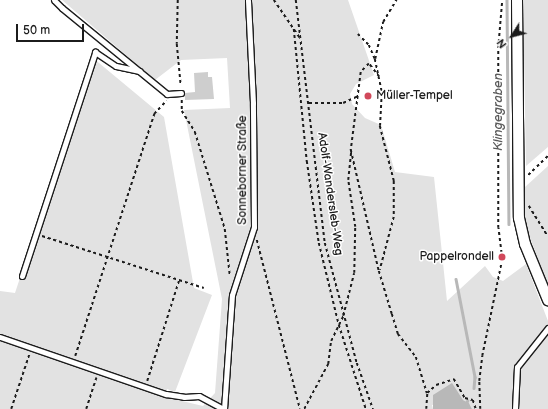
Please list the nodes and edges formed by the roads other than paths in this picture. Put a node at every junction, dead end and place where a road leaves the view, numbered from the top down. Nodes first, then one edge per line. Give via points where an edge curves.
1 (54, 0) edge
2 (248, 0) edge
3 (517, 0) edge
4 (139, 71) junction
5 (181, 93) road end
6 (22, 276) dead end
7 (548, 300) edge
8 (548, 328) edge
9 (0, 337) edge
10 (224, 409) edge
11 (515, 409) edge

1 - 4 lane
2 - 10 lane, Sonneborner Straße via 253,103 254,227 232,295
3 - 7 street via 519,218 525,244
4 - 5 lane via 167,94
4 - 6 lane via 116,66 95,52
8 - 11 lane via 517,367
9 - 10 lane via 166,394 199,396

